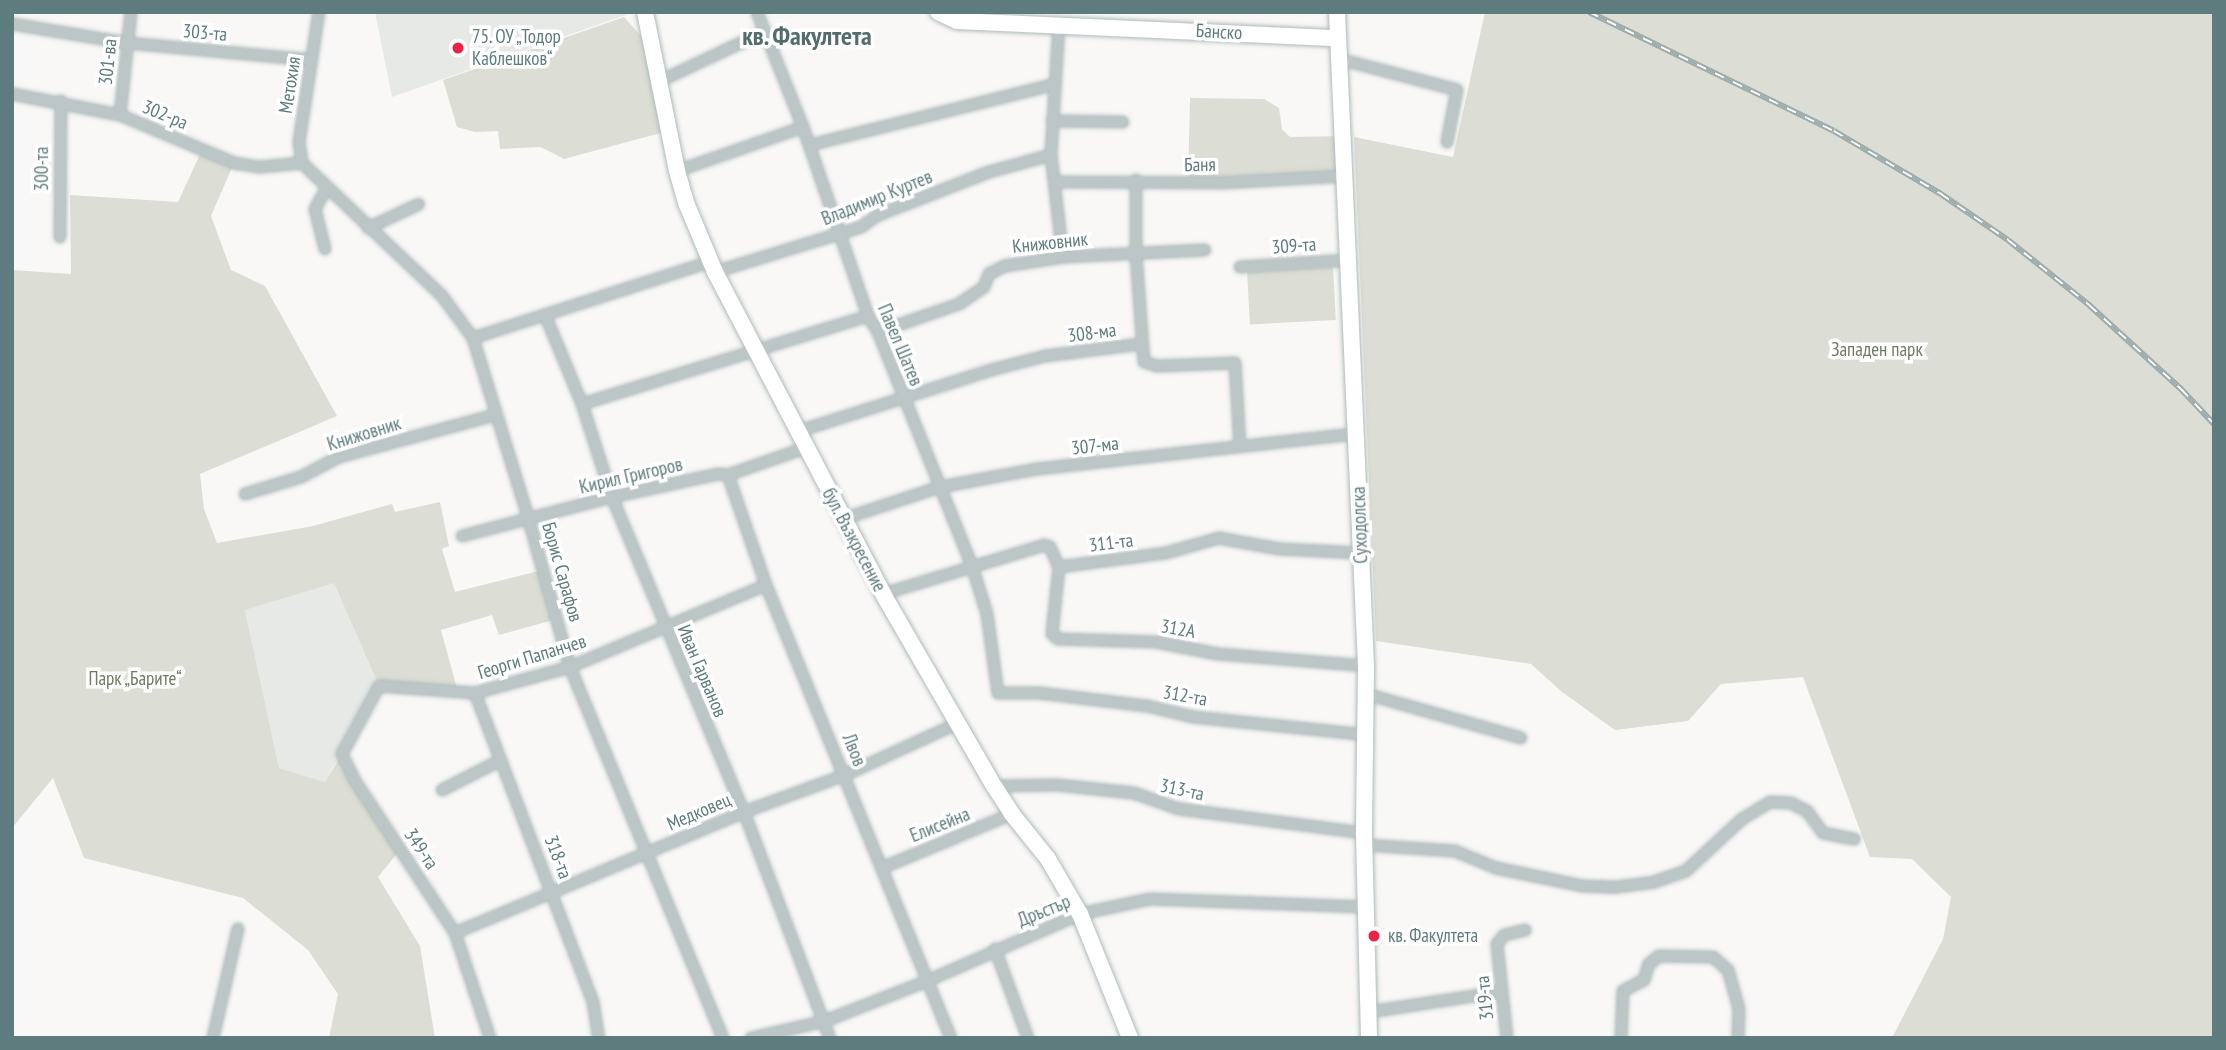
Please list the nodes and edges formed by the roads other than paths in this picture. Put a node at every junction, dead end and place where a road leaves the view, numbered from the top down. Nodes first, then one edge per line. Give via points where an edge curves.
1 (131, 12) edge
2 (319, 12) edge
3 (645, 12) edge
4 (757, 12) edge
5 (938, 12) edge
6 (1337, 12) edge
7 (1059, 23) junction
8 (12, 24) edge
9 (764, 32) junction
10 (1338, 38) junction
11 (127, 43) junction
12 (1339, 59) junction
13 (311, 60) junction
14 (658, 82) junction
15 (1053, 85) junction
16 (12, 94) edge
17 (61, 101) junction
18 (120, 115) junction
19 (1052, 121) junction
20 (1123, 122) dead end
21 (803, 127) junction
22 (1447, 142) dead end
23 (810, 145) junction
24 (1051, 155) junction
25 (302, 163) junction
26 (677, 171) junction
27 (1346, 176) junction
28 (1136, 180) junction
29 (1056, 182) junction
30 (326, 189) junction
31 (419, 204) dead end
32 (368, 228) junction
33 (838, 234) junction
34 (60, 237) dead end
35 (325, 249) dead end
36 (1205, 250) dead end
37 (1136, 254) junction
38 (1063, 257) junction
39 (1350, 260) junction
40 (712, 267) junction
41 (1240, 267) dead end
42 (868, 316) junction
43 (545, 317) junction
44 (878, 332) junction
45 (473, 338) junction
46 (1141, 344) junction
47 (755, 353) junction
48 (902, 396) junction
49 (582, 404) junction
50 (495, 415) junction
51 (796, 432) junction
52 (1356, 434) junction
53 (1240, 446) junction
54 (805, 448) junction
55 (728, 475) junction
56 (940, 486) junction
57 (245, 494) dead end
58 (612, 497) junction
59 (528, 517) junction
60 (843, 519) junction
61 (462, 536) dead end
62 (1361, 553) junction
63 (972, 566) junction
64 (1059, 567) junction
65 (766, 584) junction
66 (883, 594) junction
67 (665, 629) junction
68 (1366, 666) junction
69 (570, 667) junction
70 (379, 686) joint
71 (475, 693) junction
72 (998, 693) joint
73 (1366, 694) junction
74 (958, 723) junction
75 (1366, 735) junction
76 (1521, 738) dead end
77 (501, 761) junction
78 (845, 775) junction
79 (994, 786) junction
80 (442, 790) dead end
81 (744, 812) junction
82 (1012, 814) junction
83 (1364, 839) junction
84 (1854, 839) dead end
85 (647, 853) junction
86 (881, 868) junction
87 (553, 892) junction
88 (1366, 907) junction
89 (1080, 915) junction
90 (238, 929) dead end
91 (1525, 930) dead end
92 (455, 933) junction
93 (995, 949) junction
94 (928, 981) junction
95 (1500, 992) junction
96 (1369, 1012) junction
97 (825, 1021) junction
98 (213, 1038) edge
99 (490, 1038) edge
100 (599, 1038) edge
101 (723, 1038) edge
102 (751, 1038) edge
103 (830, 1038) edge
104 (951, 1038) edge
105 (1028, 1038) edge
106 (1130, 1038) edge
107 (1369, 1038) edge
108 (1507, 1038) edge
109 (1621, 1038) edge
110 (1738, 1038) edge

1 - 11 street, 301-ва
2 - 13 street, Метохия
3 - 14 street, бул. Възкресение
4 - 9 street, Павел Шатев
5 - 7 street, Банско via 957,21
6 - 10 street, Суходолска
7 - 10 street, Банско
7 - 15 street
8 - 11 street, 303-та
9 - 14 street
9 - 21 street, Павел Шатев
10 - 12 street, Суходолска
11 - 13 street, 303-та
11 - 18 street, 301-ва
12 - 22 street via 1457,90
12 - 27 street, Суходолска
13 - 25 street, Метохия via 299,142
14 - 26 street, бул. Възкресение
15 - 19 street
15 - 23 street
16 - 17 street, 302-ра
17 - 18 street, 302-ра
17 - 34 street, 300-та
18 - 25 street, 302-ра via 234,163 260,167
19 - 20 street
19 - 24 street
21 - 23 street, Павел Шатев
21 - 26 street
23 - 33 street, Павел Шатев
24 - 29 street
24 - 33 street, Владимир Куртев via 989,172
25 - 30 street, Борис Сарафов
26 - 40 street, бул. Възкресение
27 - 28 street, Баня via 1177,184
27 - 39 street, Суходолска
28 - 29 street, Баня
28 - 37 street
29 - 38 street
30 - 32 street, Борис Сарафов
30 - 35 street via 316,209
31 - 32 street
32 - 45 street, Борис Сарафов via 442,296
33 - 40 street, Владимир Куртев
33 - 42 street, Павел Шатев
36 - 37 street, Книжовник
37 - 38 street, Книжовник
37 - 46 street
38 - 44 street, Книжовник via 1005,266 989,274 984,287 959,304
39 - 41 street, 309-та
39 - 52 street, Суходолска
40 - 43 street, Владимир Куртев
40 - 47 street, бул. Възкресение
42 - 44 street, Павел Шатев
42 - 47 street
43 - 45 street, Владимир Куртев
43 - 49 street, Иван Гарванов
44 - 48 street, Павел Шатев
45 - 50 street, Борис Сарафов
46 - 48 street, 308-ма via 1045,356
46 - 53 street, 308-ма via 1144,362 1157,366 1235,363
47 - 49 street
47 - 51 street, бул. Възкресение
48 - 51 street
48 - 56 street, Павел Шатев
49 - 58 street, Иван Гарванов
50 - 57 street, Книжовник via 339,457 301,477
50 - 59 street, Борис Сарафов
51 - 54 street, бул. Възкресение
52 - 53 street, 307-ма
52 - 62 street, Суходолска
53 - 56 street, 307-ма via 1037,469
54 - 55 street, Кирил Григоров
54 - 60 street, бул. Възкресение
55 - 58 street, Кирил Григоров
55 - 65 street, Лвов
56 - 60 street, 307-ма
56 - 63 street, Павел Шатев
58 - 59 street, Кирил Григоров
58 - 67 street, Иван Гарванов
59 - 61 street, Кирил Григоров
59 - 69 street, Борис Сарафов
60 - 66 street, бул. Възкресение
62 - 64 street, 311-та via 1279,549 1219,538 1166,552
62 - 68 street, Суходолска
63 - 64 street via 1044,545 1050,547
63 - 66 street
63 - 72 street, Павел Шатев via 987,614
64 - 68 street, 312А via 1052,634 1058,639 1156,642 1219,654
65 - 67 street, Георги Папанчев
65 - 78 street, Лвов
66 - 74 street, бул. Възкресение
67 - 69 street, Георги Папанчев
67 - 81 street, Иван Гарванов
68 - 73 street, Суходолска
69 - 71 street, Георги Папанчев
69 - 85 street, Борис Сарафов
70 - 71 street, Георги Папанчев
70 - 92 street, 349-та via 342,754
71 - 77 street, 318-та
72 - 75 street, 312-та via 1039,693
73 - 75 street, Суходолска
73 - 76 street
74 - 78 street, Медковец
74 - 79 street, бул. Възкресение
75 - 83 street, Суходолска
77 - 80 street
77 - 87 street, 318-та
78 - 81 street, Медковец
78 - 86 street, Лвов
79 - 82 street, бул. Възкресение
79 - 83 street, 313-та via 1057,785 1134,793 1179,809
81 - 85 street, Медковец
81 - 97 street, Иван Гарванов
82 - 86 street, Елисейна
82 - 89 street, бул. Възкресение via 1048,859
83 - 84 street, 313-та via 1455,851 1496,868 1583,887 1616,887 1654,882 1686,871 1742,819 1770,802 1791,803 1807,811 1823,833
83 - 88 street, Суходолска
85 - 87 street, Медковец
85 - 101 street, Борис Сарафов
86 - 94 street, Лвов
87 - 92 street, Медковец
87 - 100 street, 318-та via 593,1002
88 - 89 street, Дръстър via 1150,899
88 - 96 street, Суходолска
89 - 93 street, Дръстър
89 - 106 street, бул. Възкресение
90 - 98 street
91 - 95 street, 319-та via 1504,935 1497,944
92 - 99 street, 349-та
93 - 94 street, Дръстър
93 - 105 street
94 - 97 street, Дръстър
94 - 104 street, Лвов
95 - 96 street
95 - 108 street, 319-та
96 - 107 street, Суходолска
97 - 102 street, Дръстър
97 - 103 street, Иван Гарванов
109 - 110 street via 1623,991 1644,980 1649,964 1659,956 1713,957 1728,970 1739,1009

